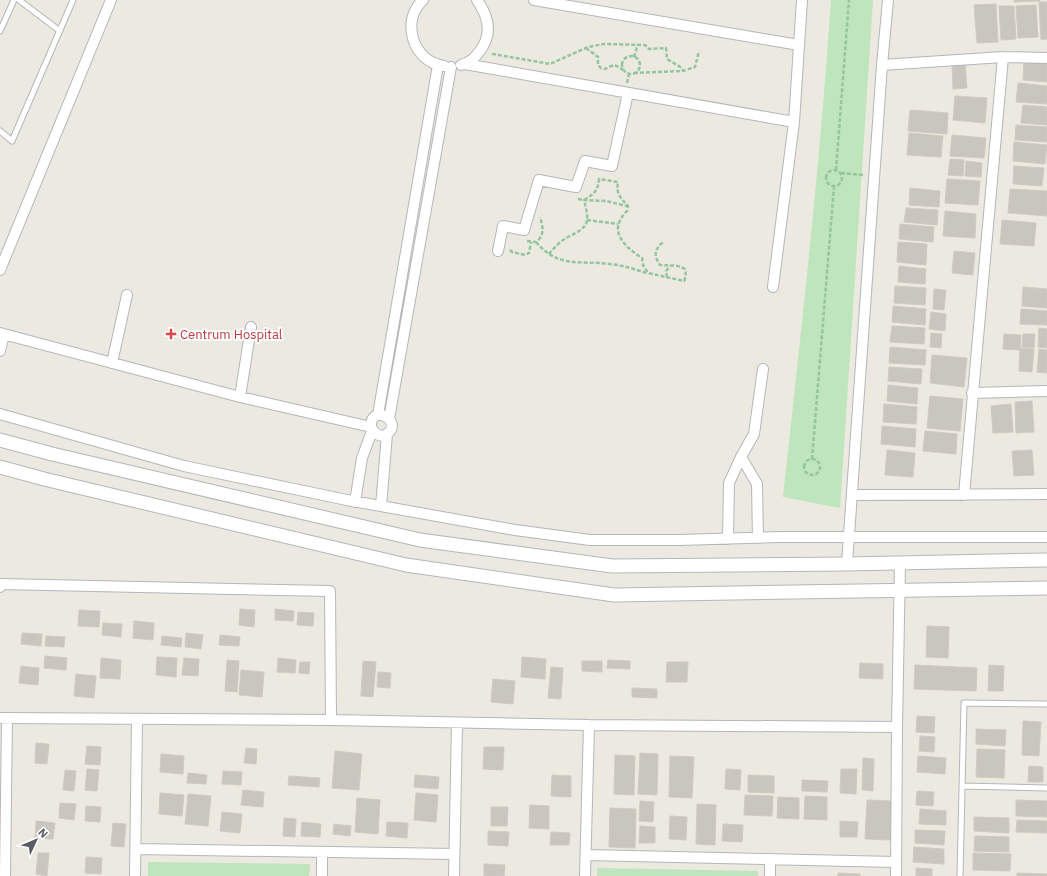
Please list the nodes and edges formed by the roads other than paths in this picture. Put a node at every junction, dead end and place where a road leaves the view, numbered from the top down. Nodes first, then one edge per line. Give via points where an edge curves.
1 (14, 0) edge
2 (19, 0) edge
3 (73, 0) edge
4 (111, 0) edge
5 (423, 0) edge
6 (476, 0) edge
7 (534, 0) edge
8 (802, 0) edge
9 (888, 0) edge
10 (0, 31) edge
11 (60, 31) junction
12 (799, 45) junction
13 (1003, 57) junction
14 (1047, 58) edge
15 (465, 64) junction
16 (438, 65) junction
17 (882, 65) junction
18 (451, 67) junction
19 (628, 93) junction
20 (794, 122) junction
21 (0, 131) edge
22 (498, 251) dead end
23 (0, 270) edge
24 (773, 287) dead end
25 (127, 295) dead end
26 (251, 327) dead end
27 (2, 334) edge
28 (0, 351) edge
29 (112, 363) junction
30 (763, 369) dead end
31 (1047, 391) edge
32 (972, 392) junction
33 (240, 397) junction
34 (0, 414) edge
35 (378, 415) junction
36 (390, 419) junction
37 (371, 429) junction
38 (387, 434) junction
39 (0, 440) edge
40 (741, 458) junction
41 (0, 467) edge
42 (1047, 494) edge
43 (852, 495) junction
44 (964, 495) junction
45 (355, 502) junction
46 (381, 506) junction
47 (849, 537) junction
48 (1047, 537) edge
49 (758, 538) junction
50 (728, 539) junction
51 (1047, 560) edge
52 (900, 563) junction
53 (847, 564) junction
54 (0, 587) edge
55 (1047, 588) edge
56 (900, 590) junction
57 (1047, 704) edge
58 (4, 718) edge
59 (137, 719) junction
60 (331, 720) junction
61 (457, 723) junction
62 (589, 725) junction
63 (897, 727) junction
64 (962, 786) junction
65 (1047, 788) edge
66 (136, 849) junction
67 (322, 852) junction
68 (454, 854) junction
69 (586, 855) junction
70 (770, 859) junction
71 (896, 862) junction
72 (5, 876) edge
73 (135, 876) edge
74 (322, 876) edge
75 (454, 876) edge
76 (585, 876) edge
77 (770, 876) edge
78 (896, 876) edge
79 (960, 876) edge

1 - 10 lane
2 - 11 lane
3 - 11 lane
4 - 23 street
5 - 16 street via 414,12 411,24 412,37 417,49 426,59
6 - 15 street via 488,21 488,34 484,46 476,57
7 - 12 street
8 - 12 street
9 - 17 street
11 - 21 lane via 12,141
12 - 20 street
13 - 14 street
13 - 17 street
13 - 32 street
15 - 18 street
15 - 19 street
16 - 18 street
16 - 35 street
17 - 43 street
18 - 36 street
19 - 20 street
19 - 22 street via 612,166 585,161 576,187 539,180 524,230 503,226
20 - 24 street
25 - 29 street
26 - 33 street
27 - 28 street
27 - 29 street
29 - 33 street
30 - 40 street via 754,434
31 - 32 street
32 - 44 street
33 - 37 street
34 - 45 street via 184,466
35 - 36 street
35 - 37 street via 371,421
36 - 38 street via 391,428
37 - 38 street via 377,435
37 - 45 street via 362,458
38 - 46 street
39 - 53 street via 420,540 612,566
40 - 49 street via 757,484
40 - 50 street via 729,483
41 - 56 street via 406,565 614,595
42 - 44 street
43 - 44 street
43 - 47 street
45 - 46 street
46 - 50 street via 515,530 590,540
47 - 48 street
47 - 49 street
47 - 53 street
49 - 50 street
51 - 52 street
52 - 53 street
52 - 56 street
54 - 60 street via 0,584 330,591
55 - 56 street
56 - 63 street
57 - 64 lane via 964,703
58 - 59 street
58 - 72 street
59 - 60 street
59 - 66 street
60 - 61 street
61 - 62 street
61 - 68 street
62 - 63 street
62 - 69 street
63 - 71 street
64 - 65 lane
64 - 79 lane
66 - 67 street
66 - 73 street
67 - 68 street
67 - 74 street
68 - 75 street
69 - 70 street
69 - 76 street
70 - 71 street
70 - 77 street
71 - 78 street

